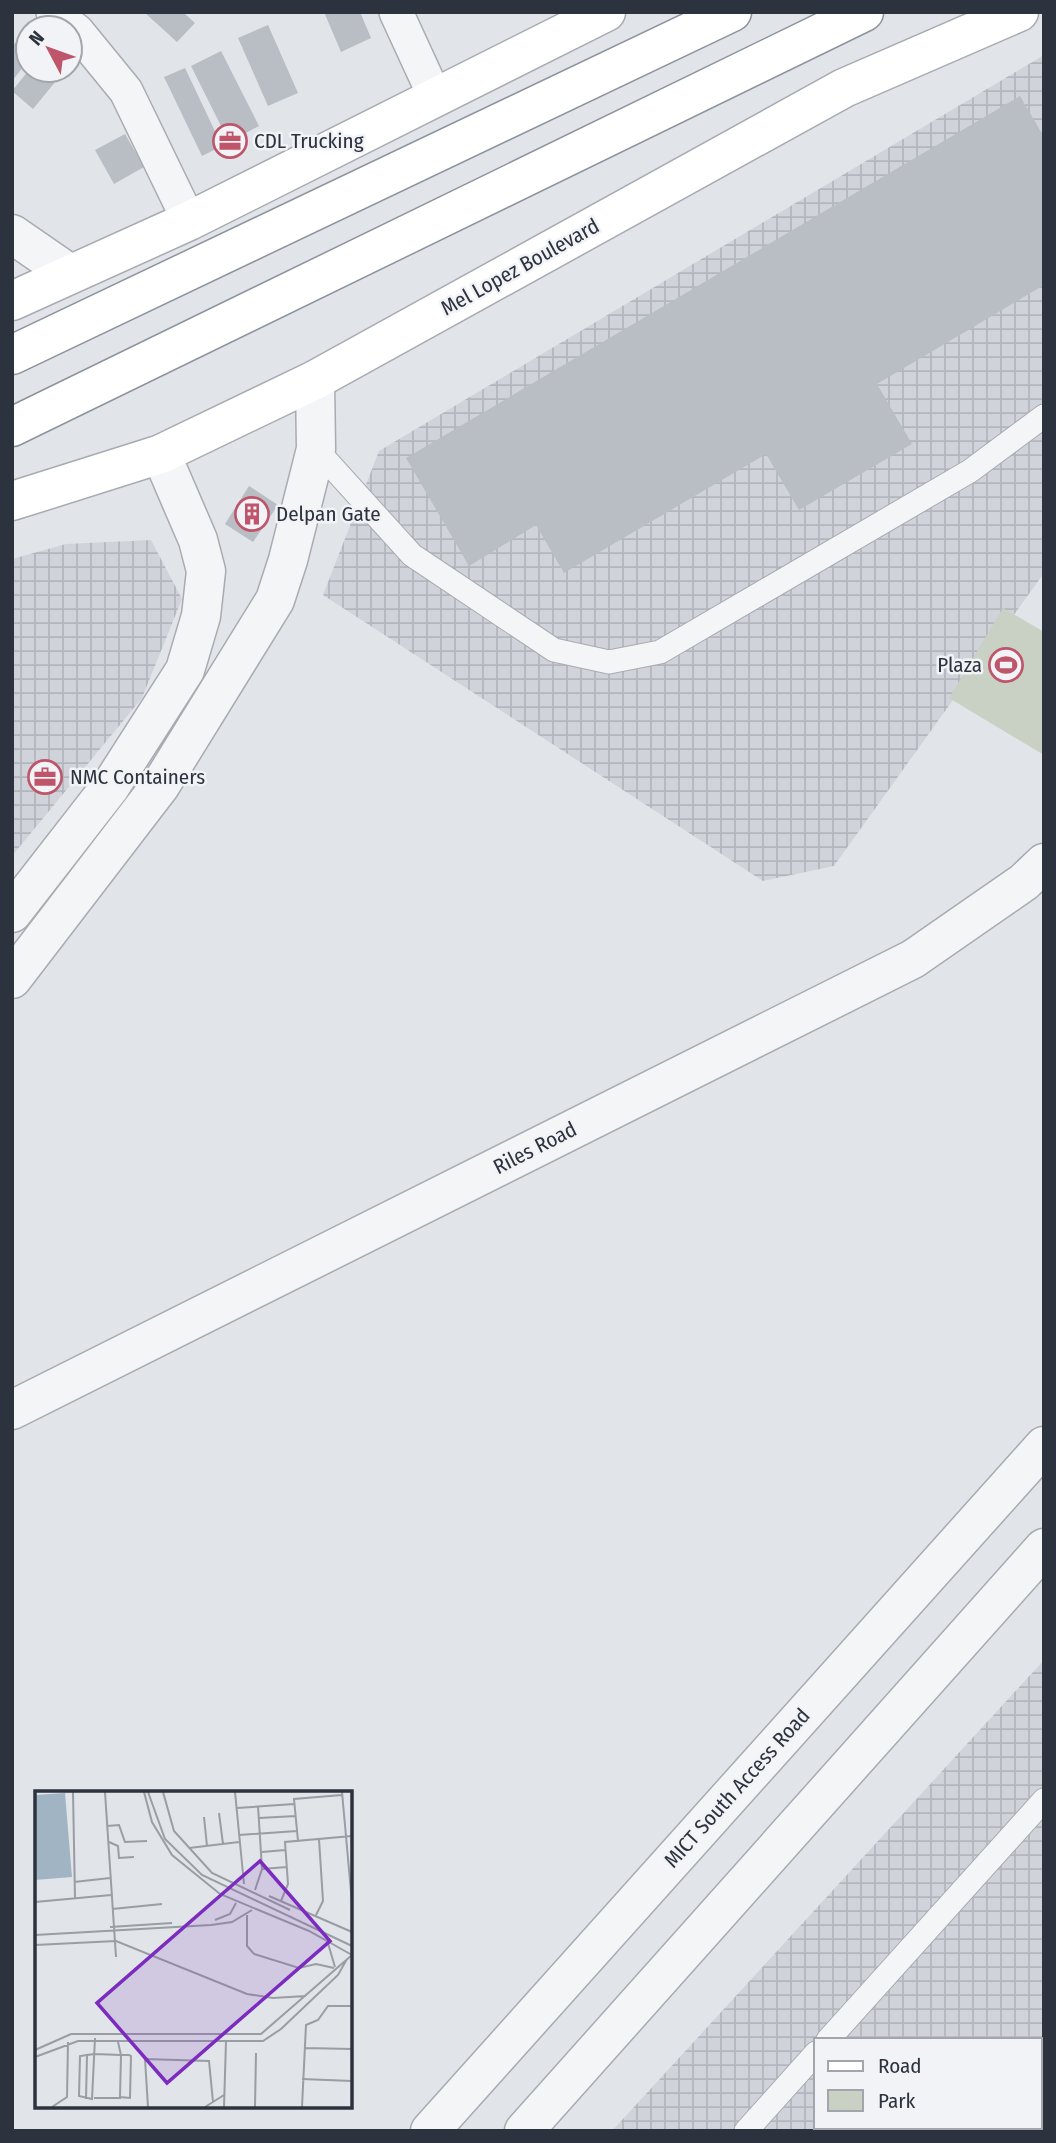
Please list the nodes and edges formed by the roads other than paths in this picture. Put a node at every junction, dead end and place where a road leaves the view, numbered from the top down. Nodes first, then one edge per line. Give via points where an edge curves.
1 (396, 12) edge
2 (606, 12) edge
3 (732, 12) edge
4 (864, 12) edge
5 (1010, 14) edge
6 (84, 32) edge
7 (436, 99) junction
8 (188, 221) junction
9 (12, 234) edge
10 (70, 274) junction
11 (12, 301) edge
12 (12, 355) edge
13 (315, 380) junction
14 (1044, 416) edge
15 (12, 427) edge
16 (316, 449) junction
17 (161, 454) junction
18 (12, 502) edge
19 (1044, 863) edge
20 (12, 913) edge
21 (12, 979) edge
22 (12, 1410) edge
23 (1044, 1446) edge
24 (1044, 1548) edge
25 (1044, 1800) edge
26 (830, 2038) edge
27 (814, 2055) edge
28 (430, 2131) edge
29 (524, 2131) edge
30 (746, 2131) edge

1 - 7 street
2 - 7 main road
3 - 12 main road
4 - 15 main road
5 - 13 main road, Mel Lopez Boulevard via 844,88
6 - 8 street via 126,91
7 - 8 main road
8 - 10 main road
9 - 10 street
10 - 11 main road
13 - 16 street
13 - 17 main road, Mel Lopez Boulevard
14 - 16 lane via 970,471 660,652 609,662 554,650 412,555
16 - 21 street via 275,600 160,786
17 - 18 main road, Mel Lopez Boulevard
17 - 20 street via 198,540 206,571 201,616 185,670 110,787
19 - 22 street, Riles Road via 1024,882 912,959
23 - 28 street, MICT South Access Road
24 - 29 street
25 - 26 lane
27 - 30 lane

